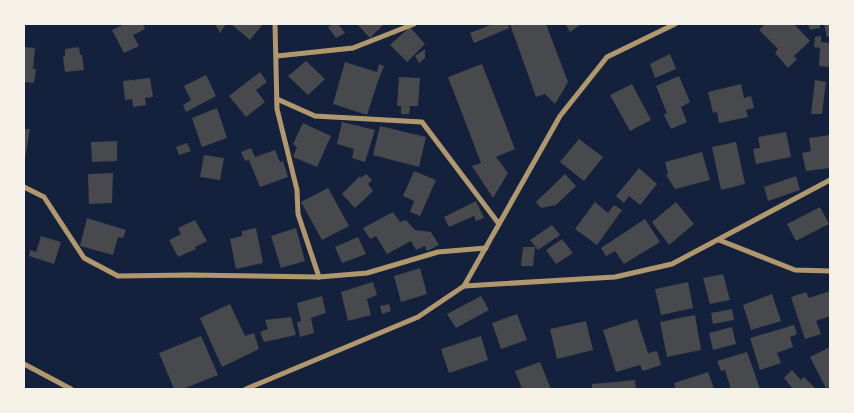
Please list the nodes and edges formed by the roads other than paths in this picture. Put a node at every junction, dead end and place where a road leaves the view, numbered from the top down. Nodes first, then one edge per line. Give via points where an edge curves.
1 (275, 24) edge
2 (414, 24) edge
3 (675, 24) edge
4 (277, 56) junction
5 (277, 99) junction
6 (830, 180) edge
7 (24, 187) edge
8 (499, 224) junction
9 (719, 240) junction
10 (486, 248) junction
11 (830, 271) edge
12 (319, 277) junction
13 (464, 286) junction
14 (24, 364) edge
15 (71, 389) edge
16 (246, 389) edge

1 - 4 street
2 - 4 street via 353,48
3 - 8 street via 607,57 560,116
4 - 5 street
5 - 8 street via 315,116 422,122
5 - 12 street via 298,214
6 - 9 street
7 - 12 street via 44,197 84,258 118,276
8 - 10 street
9 - 11 street via 795,270
9 - 13 street via 672,264 615,277
10 - 12 street via 438,252 367,273
10 - 13 street
13 - 16 street via 418,317
14 - 15 street

